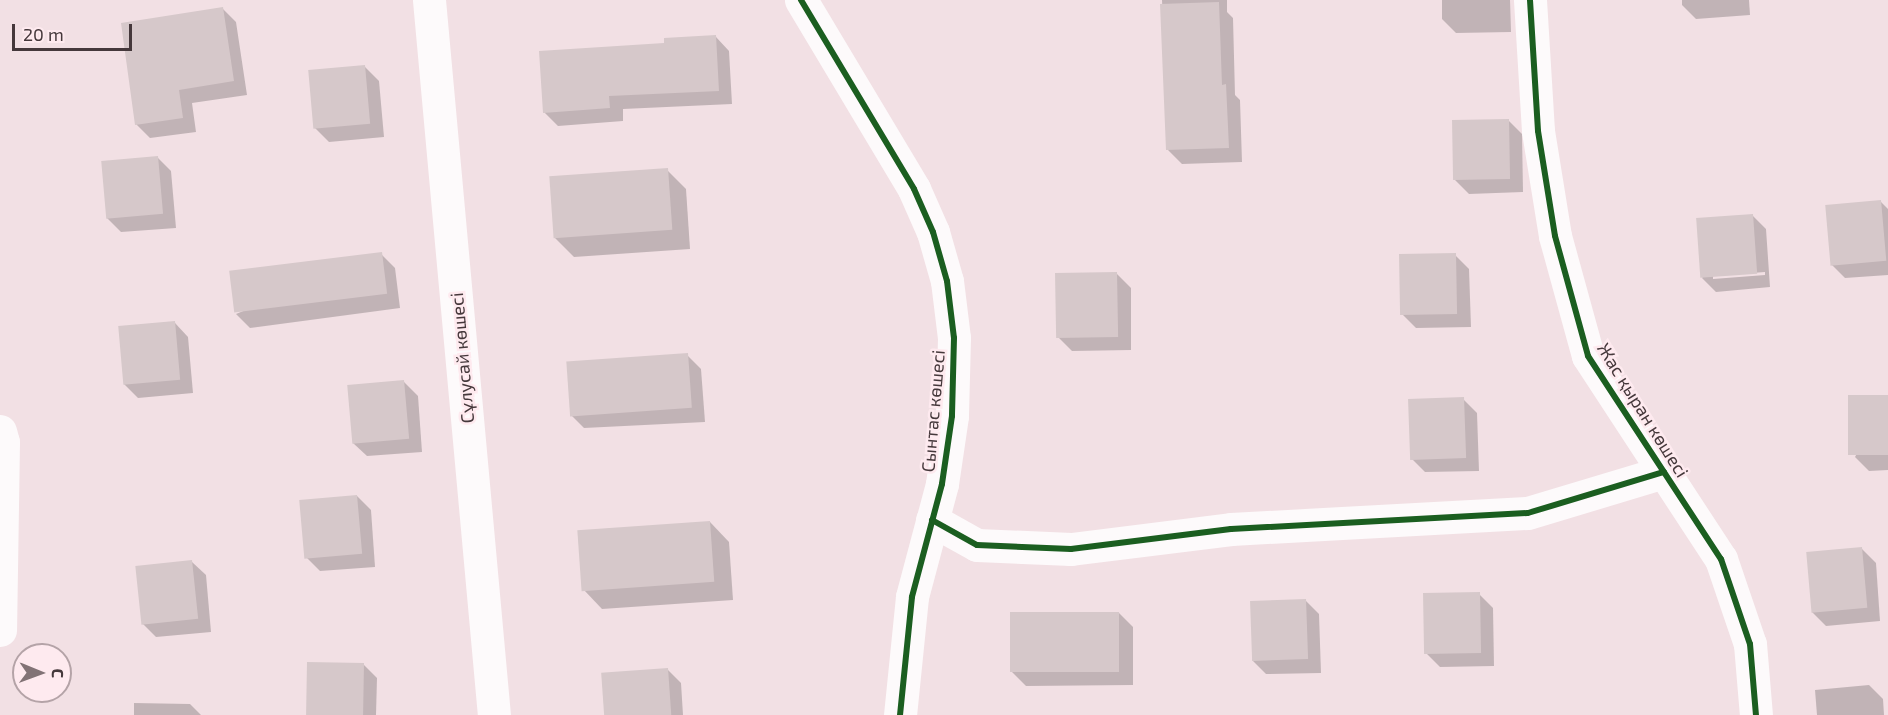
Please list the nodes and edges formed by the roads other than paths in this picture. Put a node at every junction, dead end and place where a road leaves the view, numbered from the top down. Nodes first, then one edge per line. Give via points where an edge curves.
1 (429, 0) edge
2 (801, 0) edge
3 (1530, 0) edge
4 (0, 431) edge
5 (1664, 472) junction
6 (932, 520) junction
7 (0, 630) edge
8 (494, 715) edge
9 (900, 715) edge
10 (1756, 715) edge

1 - 8 street, Сұлусай көшесі
2 - 6 street, Сынтас көшесі via 914,189 933,232 947,281 954,338 952,416 942,484
3 - 5 street, Жас қыран көшесі via 1538,131 1555,236 1588,356
4 - 7 street
5 - 6 street via 1528,513 1231,529 1071,549 977,545
5 - 10 street, Жас қыран көшесі via 1721,559 1750,644
6 - 9 street, Сынтас көшесі via 912,597

